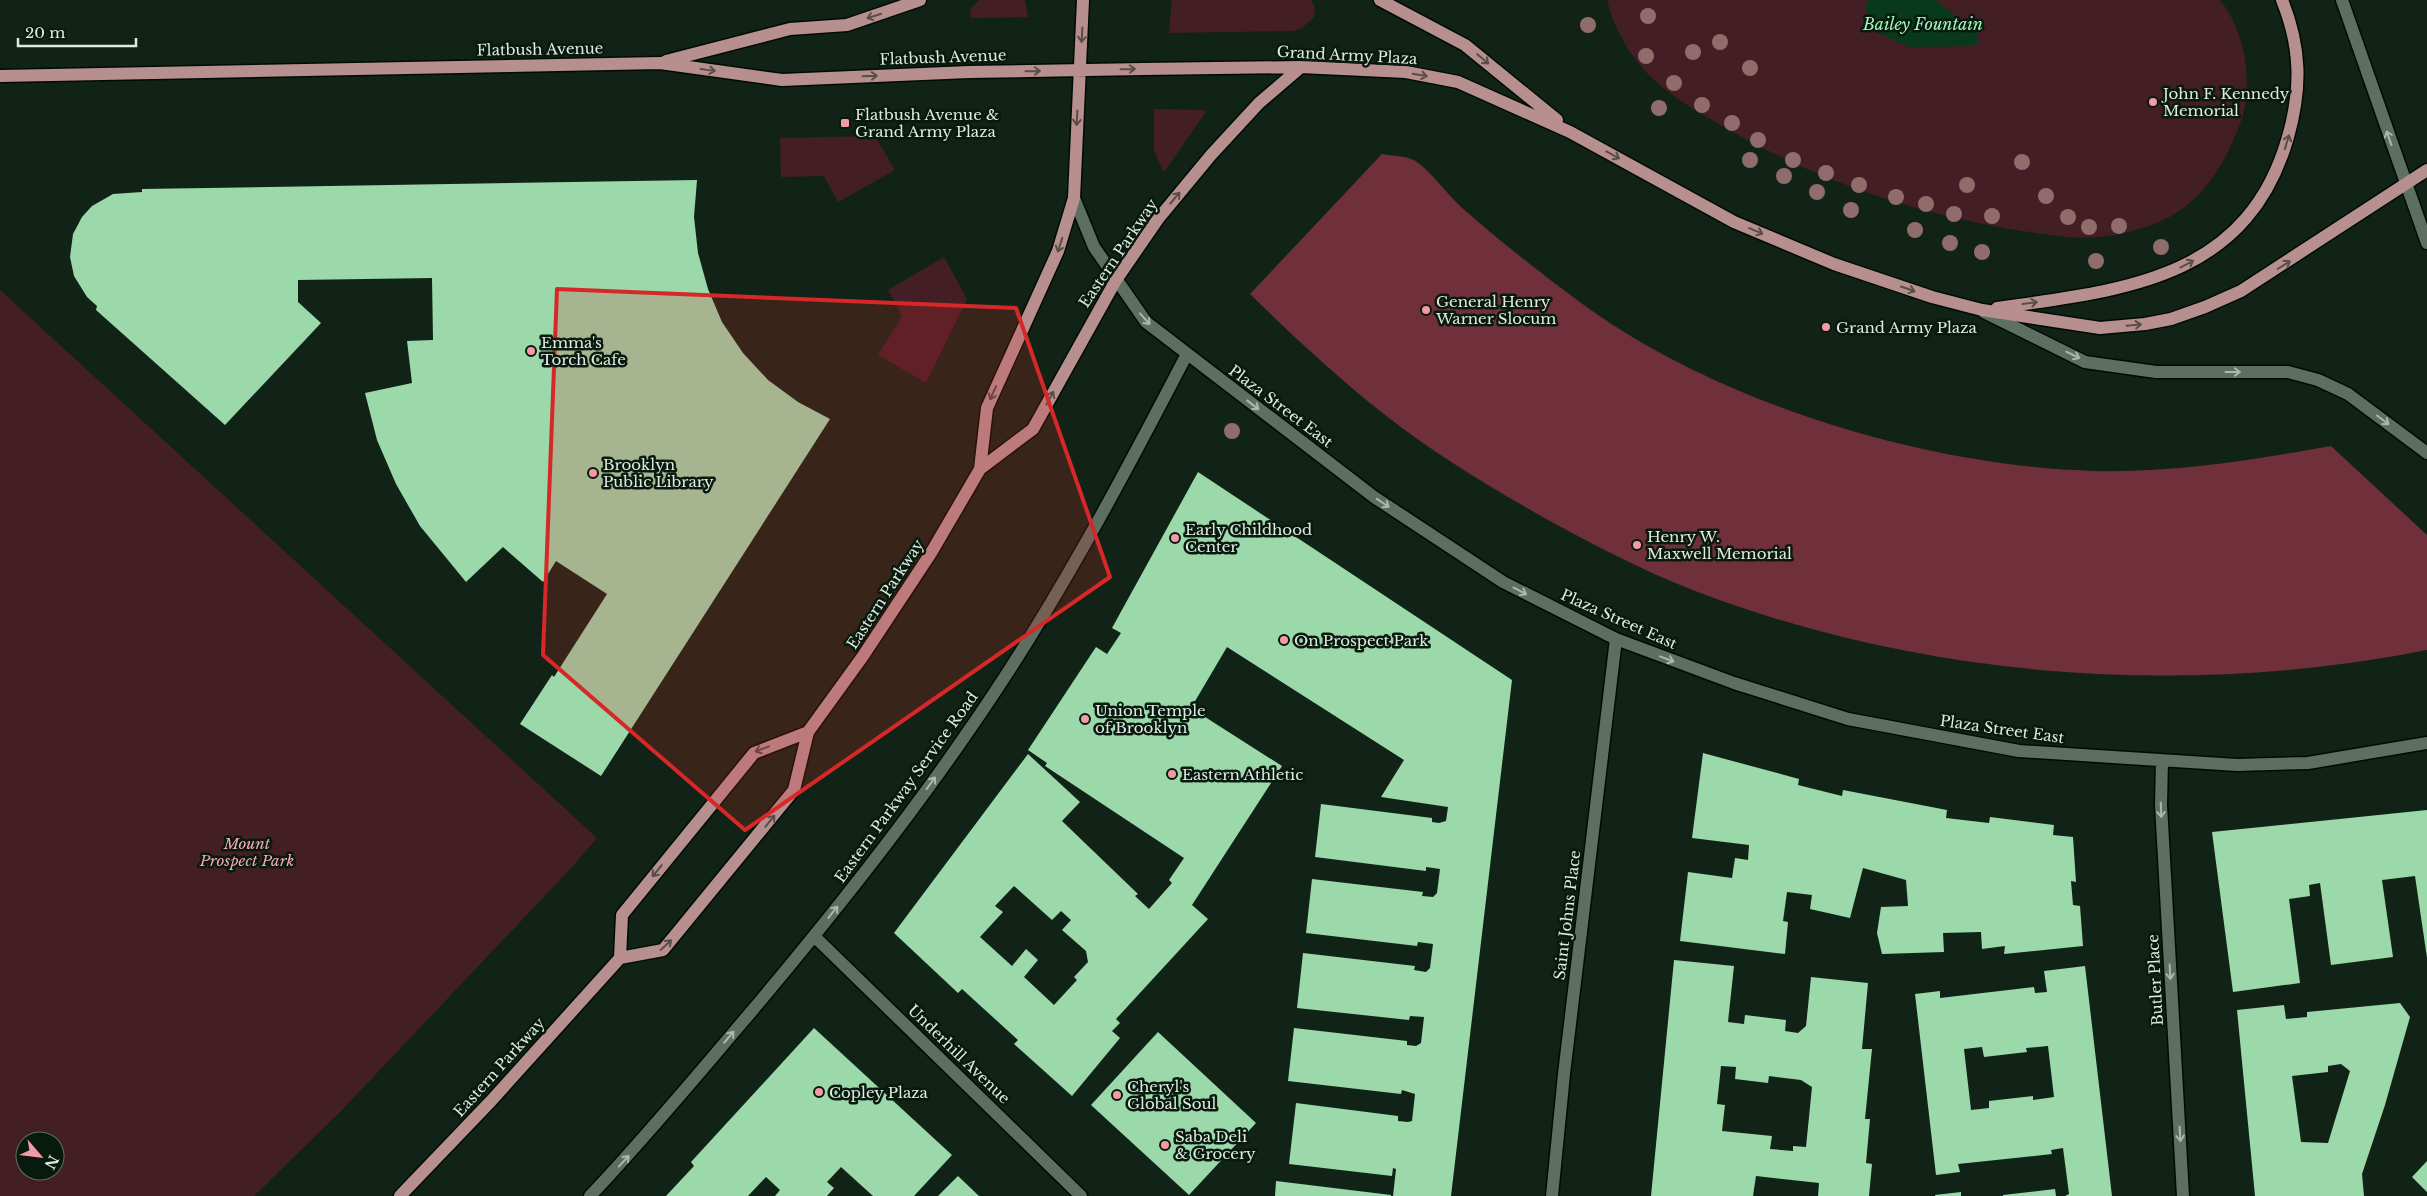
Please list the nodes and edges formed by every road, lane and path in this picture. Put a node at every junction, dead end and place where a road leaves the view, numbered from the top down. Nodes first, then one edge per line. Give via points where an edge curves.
1 (920, 0) edge
2 (1083, 0) edge
3 (1380, 0) edge
4 (2282, 0) edge
5 (2342, 0) edge
6 (660, 63) junction
7 (1301, 67) junction
8 (1080, 70) junction
9 (0, 76) edge
10 (1570, 132) junction
11 (2427, 170) edge
12 (2406, 184) junction
13 (1074, 198) junction
14 (2427, 243) edge
15 (1116, 280) junction
16 (1982, 310) junction
17 (1187, 354) junction
18 (2427, 452) edge
19 (980, 469) junction
20 (1616, 639) junction
21 (808, 732) junction
22 (2427, 743) edge
23 (2162, 761) junction
24 (814, 936) junction
25 (620, 958) junction
26 (400, 1196) edge
27 (590, 1196) edge
28 (1081, 1196) edge
29 (1552, 1196) edge
30 (2183, 1196) edge

1 -> 6 main road via 846,25 790,29
2 -> 8 main road, Plaza Street East
3 -> 10 main road via 1465,45
16 -> 4 main road via 2088,295 2139,284 2173,271 2227,239 2251,212 2268,185 2285,148 2297,108 2298,62 2291,21
12 -> 5 street
6 -> 8 main road, Flatbush Avenue via 782,80
6 - 9 main road, Flatbush Avenue
8 -> 7 main road, Grand Army Plaza
7 -> 10 main road, Grand Army Plaza via 1406,72 1458,82
15 -> 7 main road, Eastern Parkway via 1158,219 1211,155 1259,103
8 -> 13 main road, Plaza Street East
10 -> 16 main road, Grand Army Plaza via 1734,222 1834,264
11 - 12 main road
12 - 14 street
16 -> 12 main road, Grand Army Plaza via 2100,328 2145,324 2205,308 2242,291
13 - 15 street, Plaza Street East via 1094,247
13 -> 19 main road, Eastern Parkway via 1058,251 987,408
15 -> 17 street, Plaza Street East via 1146,322
19 -> 15 main road, Eastern Parkway via 1033,429
16 -> 18 street via 2085,362 2156,372 2288,372 2318,380 2348,394
17 -> 20 street, Plaza Street East via 1374,497 1426,532 1503,582
24 -> 17 street, Eastern Parkway Service Road via 966,736 1035,629 1108,506
19 - 21 main road, Eastern Parkway via 932,554 864,656
20 -> 23 street, Plaza Street East via 1734,683 1848,720 2019,751
20 - 29 street, Saint Johns Place
21 -> 25 main road via 754,753 622,915
25 -> 21 main road, Eastern Parkway via 663,950 794,790
22 - 23 street, Plaza Street East via 2308,763 2237,765
23 -> 30 street, Butler Place via 2161,805
27 -> 24 street, Eastern Parkway Service Road via 644,1139
24 - 28 street, Underhill Avenue
25 - 26 main road, Eastern Parkway

